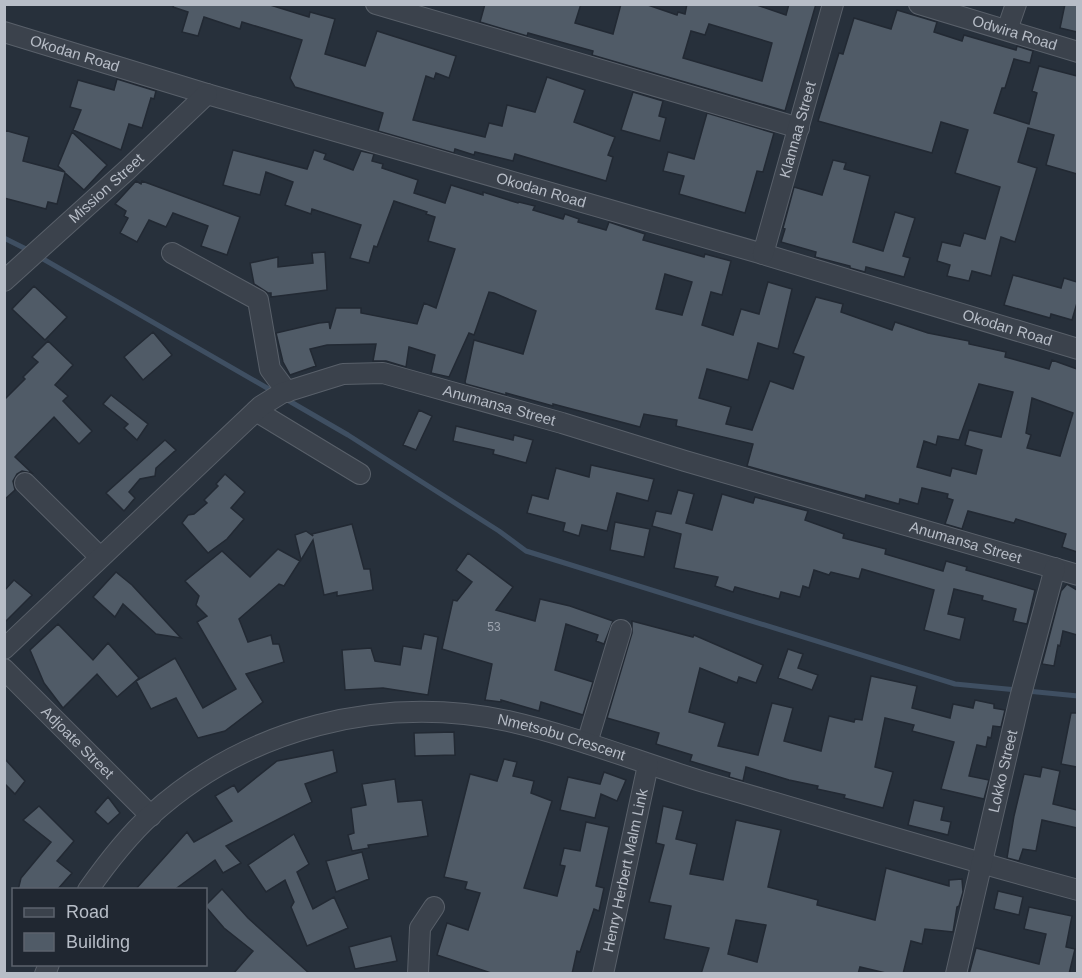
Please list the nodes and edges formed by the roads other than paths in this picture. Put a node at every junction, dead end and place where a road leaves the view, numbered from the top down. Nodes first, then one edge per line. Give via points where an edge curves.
1 (376, 4) edge
2 (833, 4) edge
3 (920, 4) edge
4 (1016, 4) edge
5 (1007, 30) junction
6 (4, 32) edge
7 (1077, 52) edge
8 (207, 94) junction
9 (799, 128) junction
10 (172, 253) dead end
11 (763, 254) junction
12 (4, 281) edge
13 (1077, 349) edge
14 (285, 392) junction
15 (259, 409) junction
16 (360, 474) dead end
17 (25, 483) dead end
18 (100, 557) junction
19 (1055, 568) junction
20 (1077, 575) edge
21 (621, 630) dead end
22 (4, 649) edge
23 (4, 669) edge
24 (587, 743) junction
25 (648, 765) junction
26 (151, 816) junction
27 (982, 864) junction
28 (89, 888) edge
29 (1077, 890) edge
30 (434, 907) dead end
31 (418, 974) edge
32 (603, 974) edge
33 (956, 974) edge

1 - 9 street
2 - 9 street, Klannaa Street
3 - 5 street, Odwira Road
4 - 5 street
5 - 7 street, Odwira Road
6 - 8 street, Okodan Road
8 - 11 street, Okodan Road
8 - 12 street, Mission Street
9 - 11 street, Klannaa Street
10 - 14 street via 258,300 270,369
11 - 13 street, Okodan Road
14 - 15 street, Anumansa Street
14 - 19 street, Anumansa Street via 343,374 383,373
15 - 16 street
15 - 18 street, Anumansa Street
17 - 18 street
18 - 22 street, Anumansa Street
19 - 20 street, Anumansa Street
19 - 27 street, Lokko Street
21 - 24 street
23 - 26 street, Adjoate Street
24 - 25 street, Nmetsobu Crescent
24 - 26 street, Nmetsobu Crescent via 507,721 440,712 348,718 306,728 246,750 200,777
25 - 27 street, Nmetsobu Crescent
25 - 32 street, Henry Herbert Malm Link
26 - 28 street, Nmetsobu Crescent via 112,856
27 - 29 street, Nmetsobu Crescent
27 - 33 street, Lokko Street
30 - 31 street via 420,928

